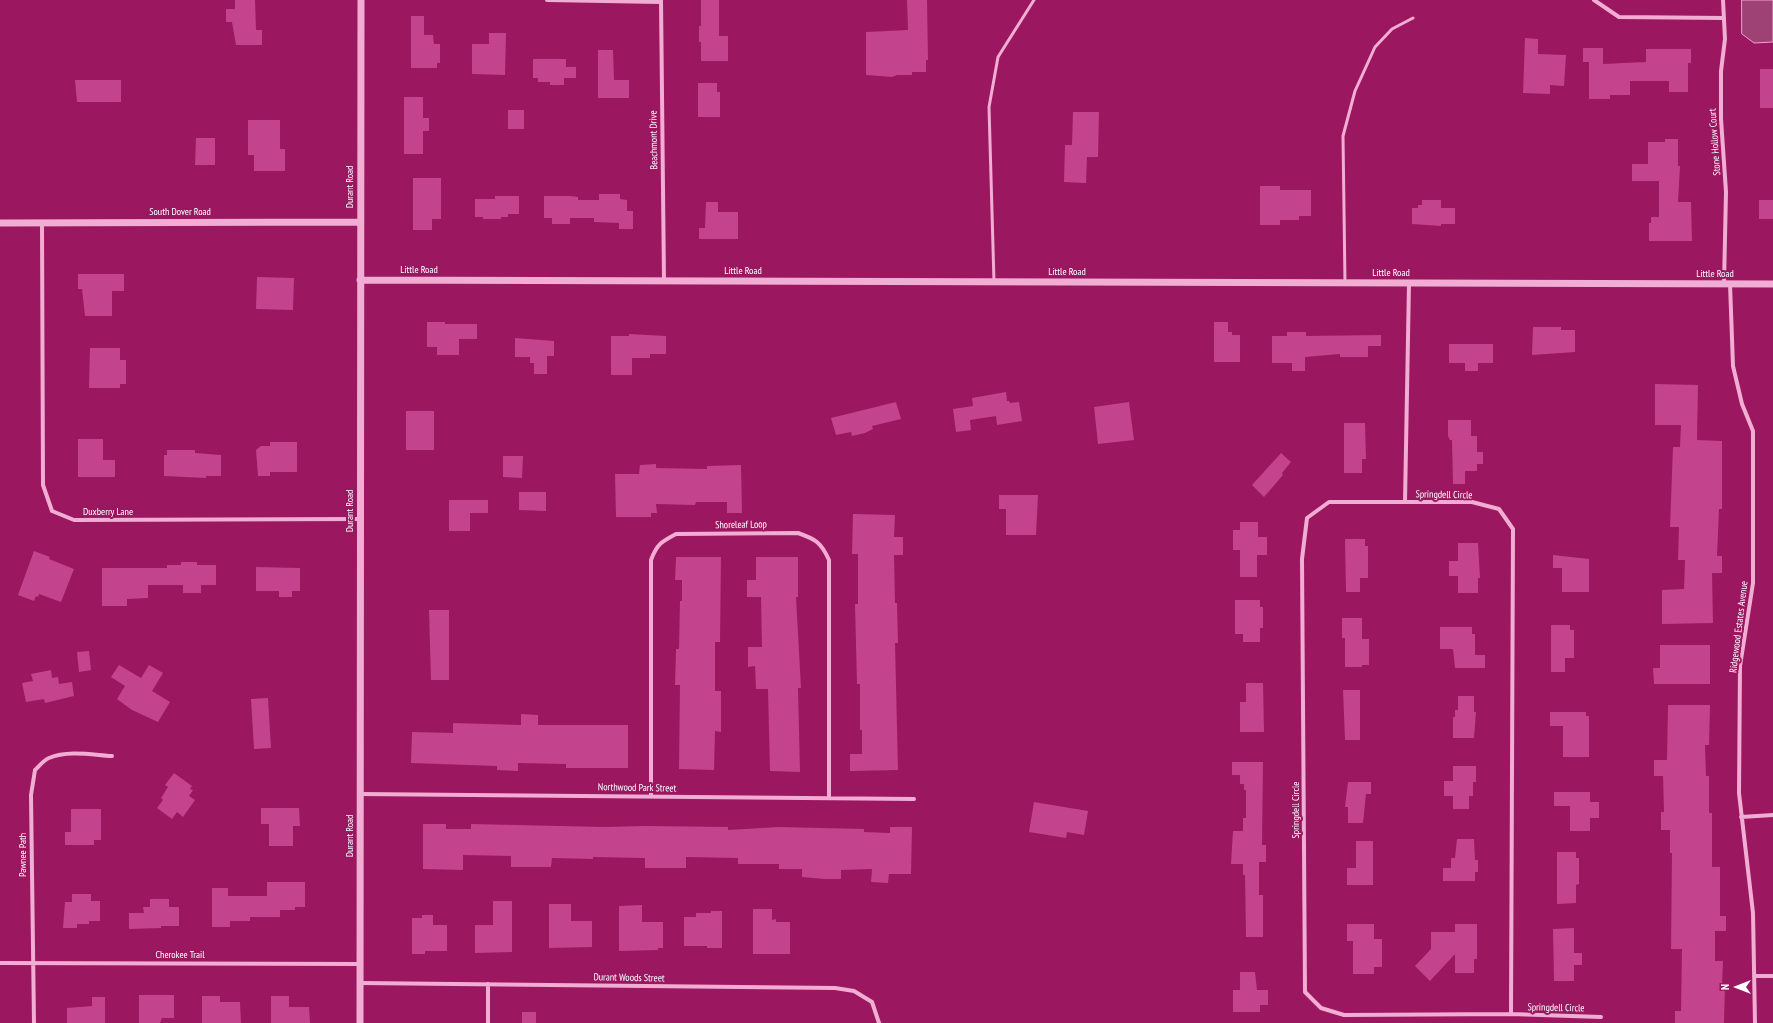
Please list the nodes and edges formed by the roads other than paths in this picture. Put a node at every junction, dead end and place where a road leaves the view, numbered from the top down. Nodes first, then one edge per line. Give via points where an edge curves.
1 (361, 0) edge
2 (547, 0) edge
3 (1034, 0) edge
4 (1594, 0) edge
5 (1723, 0) edge
6 (661, 1) edge
7 (1413, 18) dead end
8 (1724, 18) junction
9 (360, 222) junction
10 (0, 223) edge
11 (42, 223) junction
12 (360, 280) junction
13 (664, 281) junction
14 (994, 282) junction
15 (1345, 283) junction
16 (1409, 283) junction
17 (1727, 284) junction
18 (1773, 284) edge
19 (1405, 502) junction
20 (360, 519) junction
21 (112, 756) dead end
22 (360, 794) junction
23 (651, 796) junction
24 (829, 798) junction
25 (914, 799) dead end
26 (1773, 815) edge
27 (1741, 817) junction
28 (0, 963) edge
29 (32, 963) junction
30 (360, 964) junction
31 (1755, 976) junction
32 (1773, 976) edge
33 (360, 983) junction
34 (488, 984) junction
35 (1511, 1014) junction
36 (1600, 1017) dead end
37 (34, 1023) edge
38 (360, 1023) edge
39 (488, 1023) edge
40 (879, 1023) edge
41 (1755, 1023) edge

1 - 9 street, Durant Road
2 - 6 street
3 - 14 lane via 998,57 989,107
4 - 8 street via 1619,17
5 - 8 street, Stone Hollow Court
6 - 13 street, Beachmont Drive
7 - 15 lane via 1392,28 1375,47 1355,91 1343,136
8 - 17 street, Stone Hollow Court via 1726,39 1721,71 1721,119 1726,192
9 - 11 street, South Dover Road
9 - 12 street, Durant Road
10 - 11 street, South Dover Road
11 - 20 street, Duxberry Lane via 43,485 52,511 74,520
12 - 13 street, Little Road
12 - 20 street, Durant Road
13 - 14 street, Little Road
14 - 15 street, Little Road
15 - 16 street, Little Road
16 - 17 street, Little Road
16 - 19 street, Springdell Circle
17 - 18 street, Little Road
17 - 27 street, Ridgewood Estates Avenue via 1733,366 1742,404 1753,431 1753,583 1740,666
19 - 35 street, Springdell Circle via 1472,502 1499,509 1513,529
19 - 35 street, Springdell Circle via 1330,502 1307,518 1302,559 1305,992 1321,1008 1344,1015
20 - 22 street, Durant Road
21 - 29 street, Pawnee Path via 62,755 48,758 35,770 31,795
22 - 23 street, Northwood Park Street
22 - 30 street, Durant Road
23 - 24 street, Northwood Park Street
23 - 24 street, Shoreleaf Loop via 651,560 655,549 661,542 676,534 798,533 812,538 823,547 829,560
24 - 25 street, Northwood Park Street
26 - 27 street
27 - 31 street, Ridgewood Estates Avenue via 1753,913
28 - 29 street, Cherokee Trail
29 - 30 street, Cherokee Trail
29 - 37 street, Pawnee Path
30 - 33 street, Durant Road
31 - 32 street
31 - 41 street, Ridgewood Estates Avenue
33 - 34 street, Durant Woods Street
33 - 38 street, Durant Road
34 - 39 street
34 - 40 street, Durant Woods Street via 835,988 854,991 872,1002
35 - 36 street, Springdell Circle

